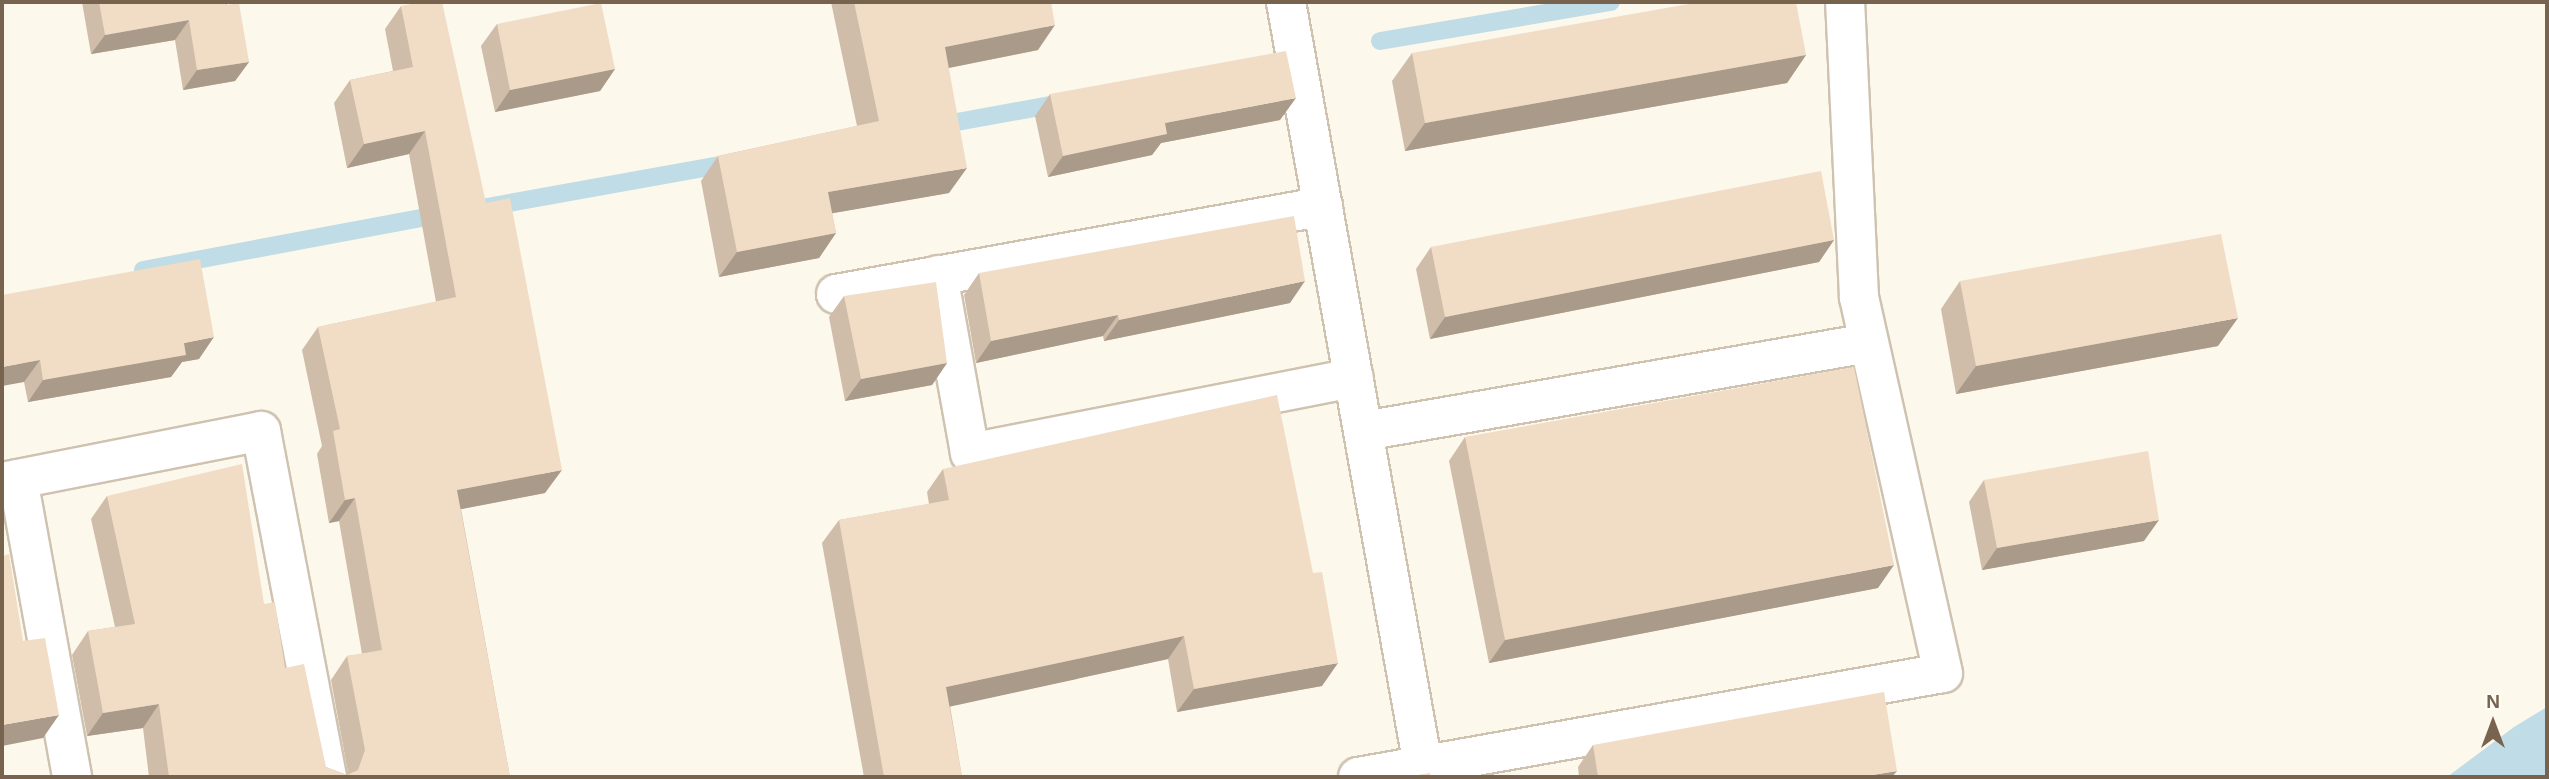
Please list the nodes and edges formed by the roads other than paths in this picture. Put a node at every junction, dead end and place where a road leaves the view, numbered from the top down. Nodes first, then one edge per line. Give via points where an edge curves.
1 (1286, 2) edge
2 (1845, 2) edge
3 (1323, 206) junction
4 (938, 275) junction
5 (836, 295) dead end
6 (1868, 343) junction
7 (1354, 378) junction
8 (1363, 431) junction
9 (10, 480) edge
10 (1424, 771) edge
11 (72, 777) edge
12 (327, 777) edge
13 (1358, 777) edge

1 - 3 street
2 - 6 street via 1859,297
3 - 4 street
3 - 7 street
4 - 5 street
4 - 7 street via 970,453
6 - 8 street
6 - 10 street via 1943,673
7 - 8 street
8 - 10 street
9 - 11 street
9 - 12 street via 261,431
10 - 13 street

